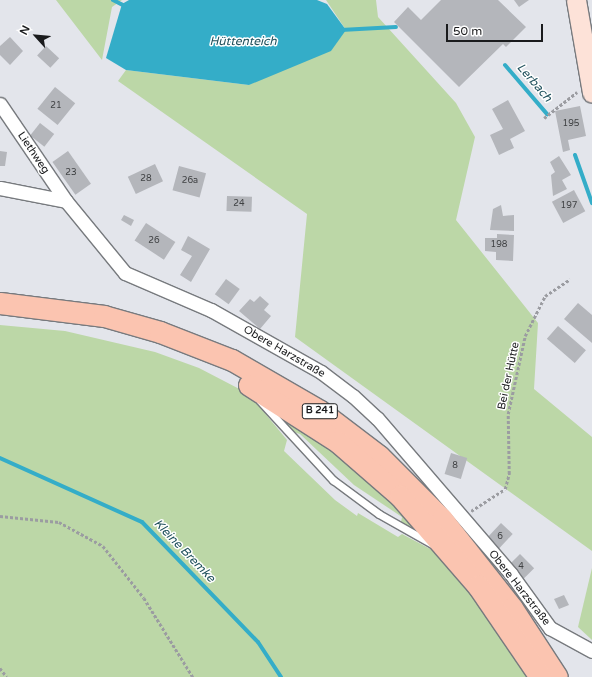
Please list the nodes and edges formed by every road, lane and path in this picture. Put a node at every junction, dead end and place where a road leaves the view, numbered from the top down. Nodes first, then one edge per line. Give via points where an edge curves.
1 (576, 0) edge
2 (585, 92) edge
3 (0, 104) edge
4 (544, 118) dead end
5 (0, 188) edge
6 (66, 201) junction
7 (570, 279) dead end
8 (0, 304) edge
9 (0, 318) edge
10 (259, 390) junction
11 (0, 516) edge
12 (461, 518) junction
13 (447, 547) junction
14 (592, 651) edge
15 (0, 668) edge
16 (7, 677) edge
17 (193, 677) edge
18 (540, 677) edge
19 (557, 677) edge

1 - 2 street
2 - 4 path
3 - 6 street, Liethweg
5 - 6 street
6 - 12 street, Obere Harzstraße via 125,273 211,310 321,372 353,396 377,418
7 - 12 path, Bei der Hütte via 545,296 525,336 508,414 509,474 505,489
8 - 19 main road, B 241 via 104,316 160,332 239,364 320,410 379,456 442,519 508,602
9 - 10 main road, B 241 via 64,324 137,340 200,362
10 - 13 main road, B 241 via 313,424 370,468
10 - 13 lane via 258,399 332,480 401,528 435,546
11 - 17 path via 59,522 103,546 144,598
12 - 14 street, Obere Harzstraße via 511,574 550,628
13 - 18 main road, B 241
15 - 16 path

